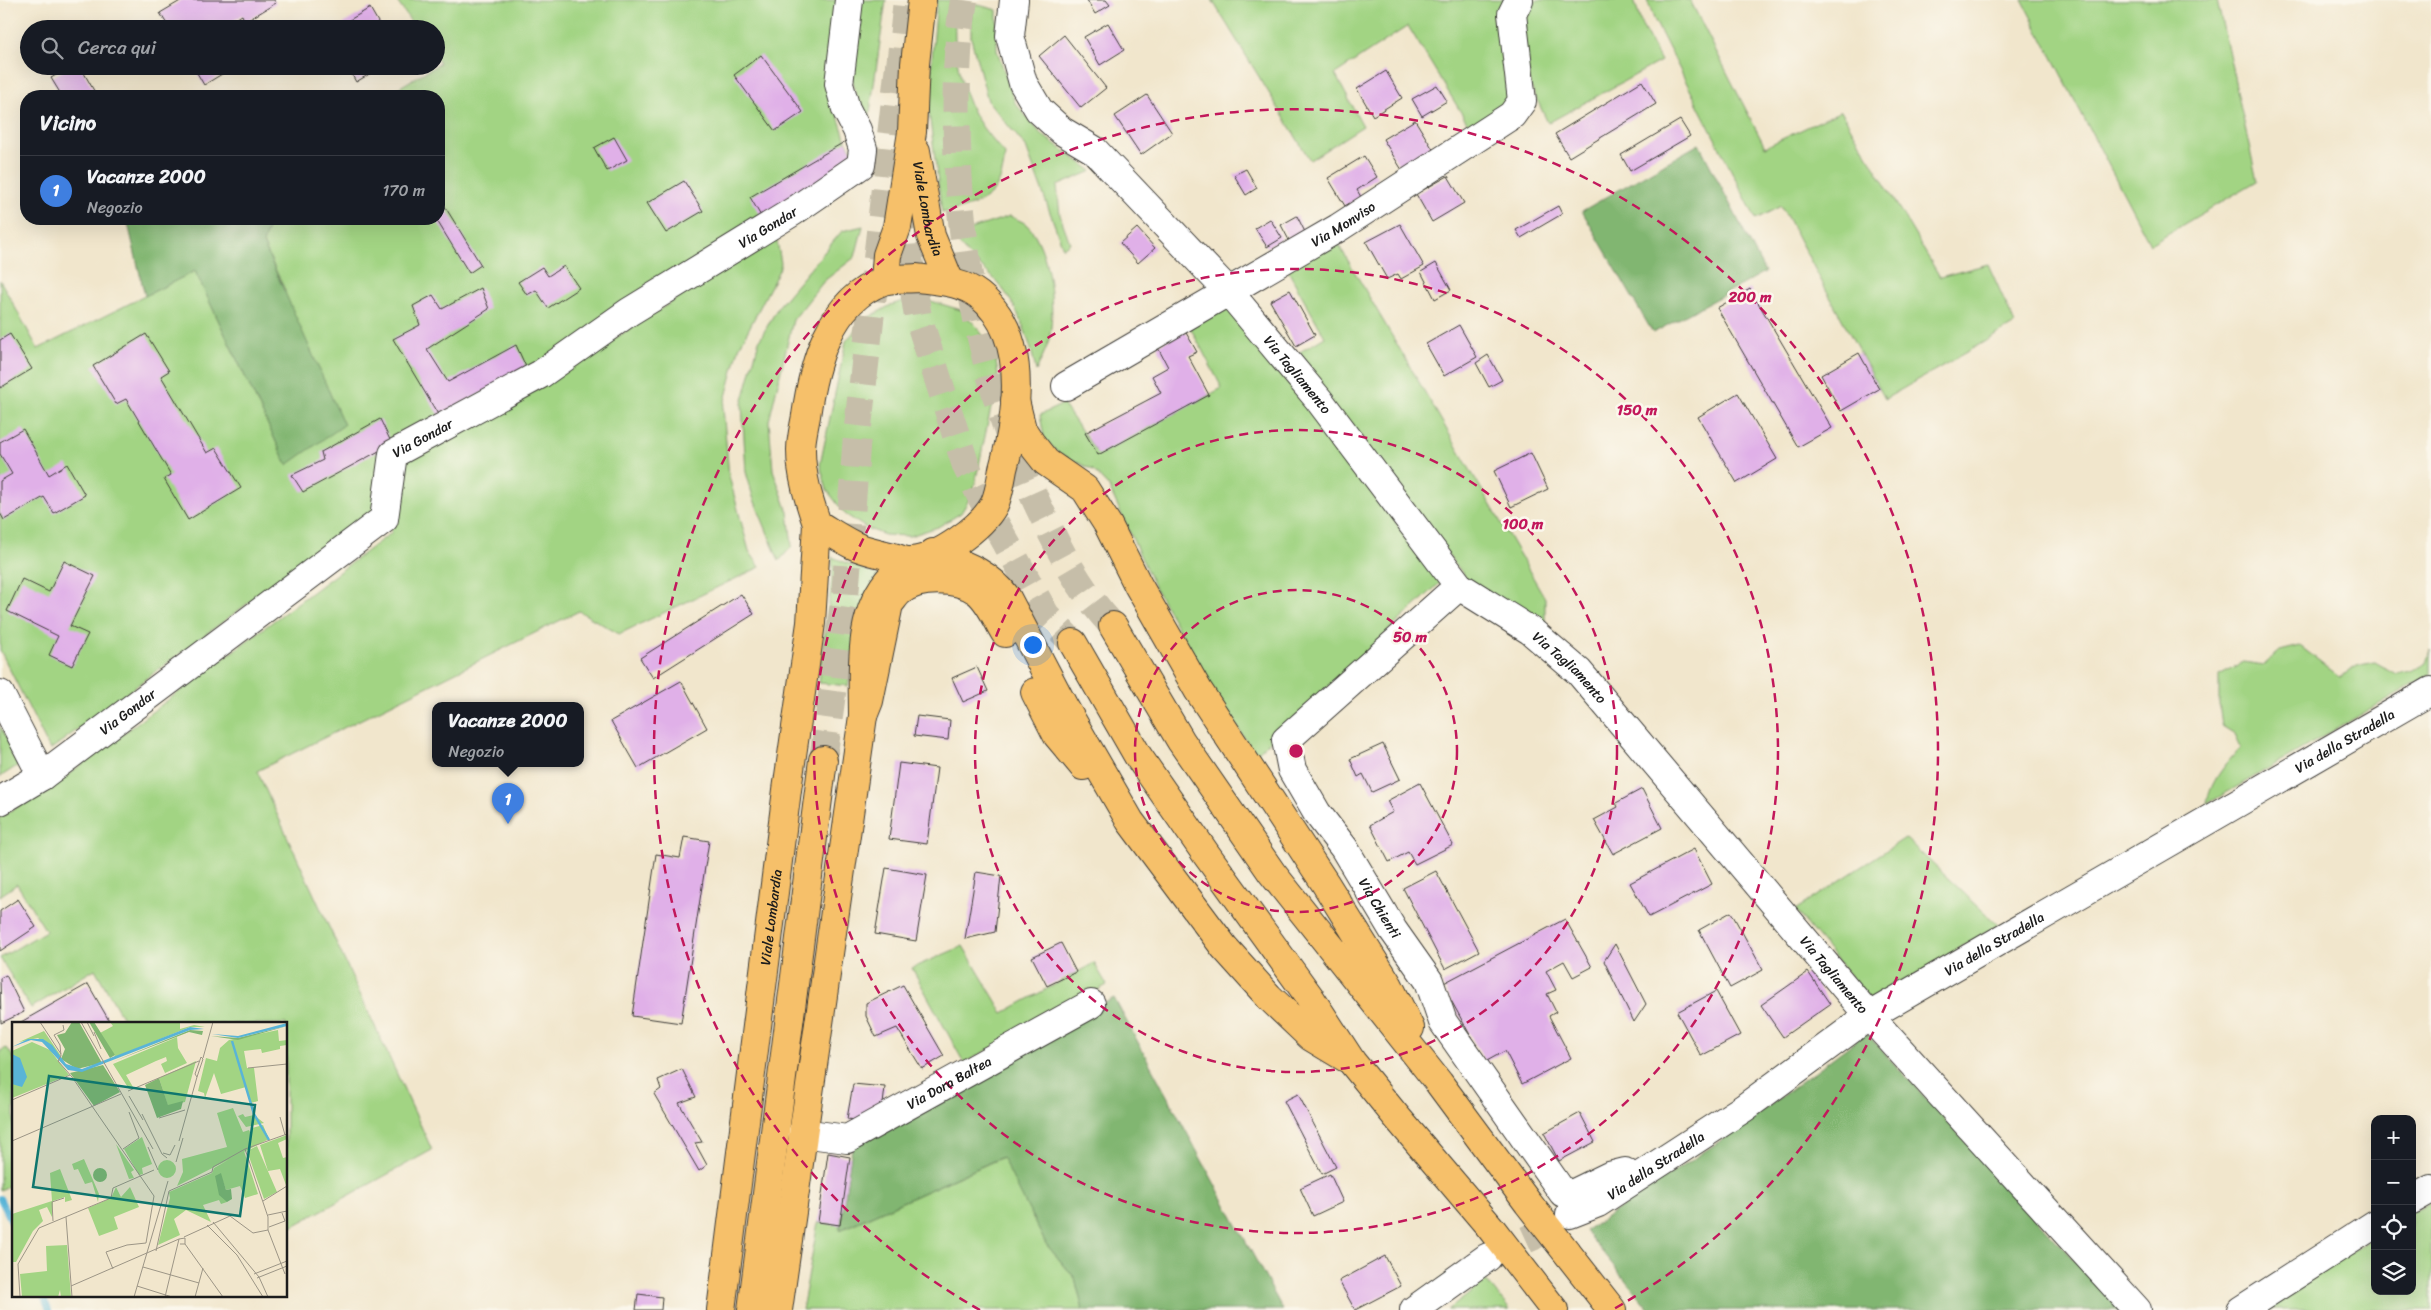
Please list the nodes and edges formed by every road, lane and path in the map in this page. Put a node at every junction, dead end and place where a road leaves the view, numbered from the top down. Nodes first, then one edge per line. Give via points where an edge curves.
1 (849, 0) edge
2 (922, 0) edge
3 (1014, 0) edge
4 (1519, 0) edge
5 (912, 132) junction
6 (885, 280) junction
7 (950, 282) junction
8 (1229, 292) junction
9 (1066, 386) dead end
10 (1015, 400) junction
11 (817, 524) junction
12 (922, 558) junction
13 (1459, 586) junction
14 (1113, 626) tunnel mouth
15 (1073, 643) tunnel mouth
16 (2431, 691) edge
17 (0, 694) edge
18 (863, 716) junction
19 (823, 760) tunnel mouth
20 (42, 776) junction
21 (0, 801) edge
22 (1130, 821) junction
23 (1091, 1004) dead end
24 (1869, 1016) junction
25 (1352, 1062) junction
26 (1438, 1083) junction
27 (802, 1133) junction
28 (1644, 1171) junction
29 (2431, 1188) edge
30 (2416, 1197) edge
31 (1570, 1214) tunnel mouth
32 (2371, 1227) edge
33 (1488, 1257) tunnel mouth
34 (721, 1310) edge
35 (752, 1310) edge
36 (778, 1310) edge
37 (1414, 1310) edge
38 (1554, 1310) edge
39 (1612, 1310) edge
40 (2136, 1310) edge
41 (2241, 1310) edge

1 - 20 street, Via Gondar via 839,84 863,149 861,165 630,312 541,374 393,454 384,518
2 - 5 main road, Viale Lombardia
3 - 8 street, Via Tagliamento via 1010,36 1023,83 1039,110 1062,131 1094,150
4 - 8 street, Via Monviso via 1512,14 1522,101 1512,115 1338,228
5 - 6 main road, Viale Lombardia via 897,227 887,255
5 - 7 main road, Viale Lombardia via 931,236
6 - 7 main road via 917,278
6 - 11 main road via 863,291 845,308 817,358 800,449 805,486
7 - 10 main road via 979,295 1003,326 1017,372
8 - 9 street, Via Monviso
8 - 13 street, Via Tagliamento via 1319,400
10 - 12 main road via 1007,455 994,504 980,525 962,539
10 - 26 main road via 1022,429 1031,443 1046,462 1085,489 1108,525 1198,690 1384,978
11 - 12 main road via 854,546
11 - 34 main road, Viale Lombardia via 811,623
12 - 18 main road via 892,576 873,606 863,642
12 - 22 main road via 977,570 997,584
13 - 24 street, Via Tagliamento via 1531,631 1579,672
13 - 28 street, Via Chienti via 1286,740 1292,770 1429,981 1443,1022 1563,1193 1570,1195 1620,1173
14 - 26 main road via 1181,741 1272,873
15 - 25 main road via 1138,756 1309,996
16 - 24 street, Via della Stradella
17 - 20 street
18 - 22 main road via 869,702 889,604 899,592 912,586 944,581 961,583 978,592 989,605 1057,735
18 - 27 main road
19 - 35 main road
20 - 21 street, Via Gondar
22 - 25 main road via 1224,947 1269,997 1311,1037
23 - 27 street, Via Dora Baltea via 847,1138
24 - 28 street, Via della Stradella via 1744,1108
24 - 40 street, Via Tagliamento
25 - 38 main road via 1490,1227
26 - 39 main road
27 - 36 main road
28 - 31 street, Via della Stradella via 1598,1203
29 - 30 street
32 - 41 street
33 - 37 street

